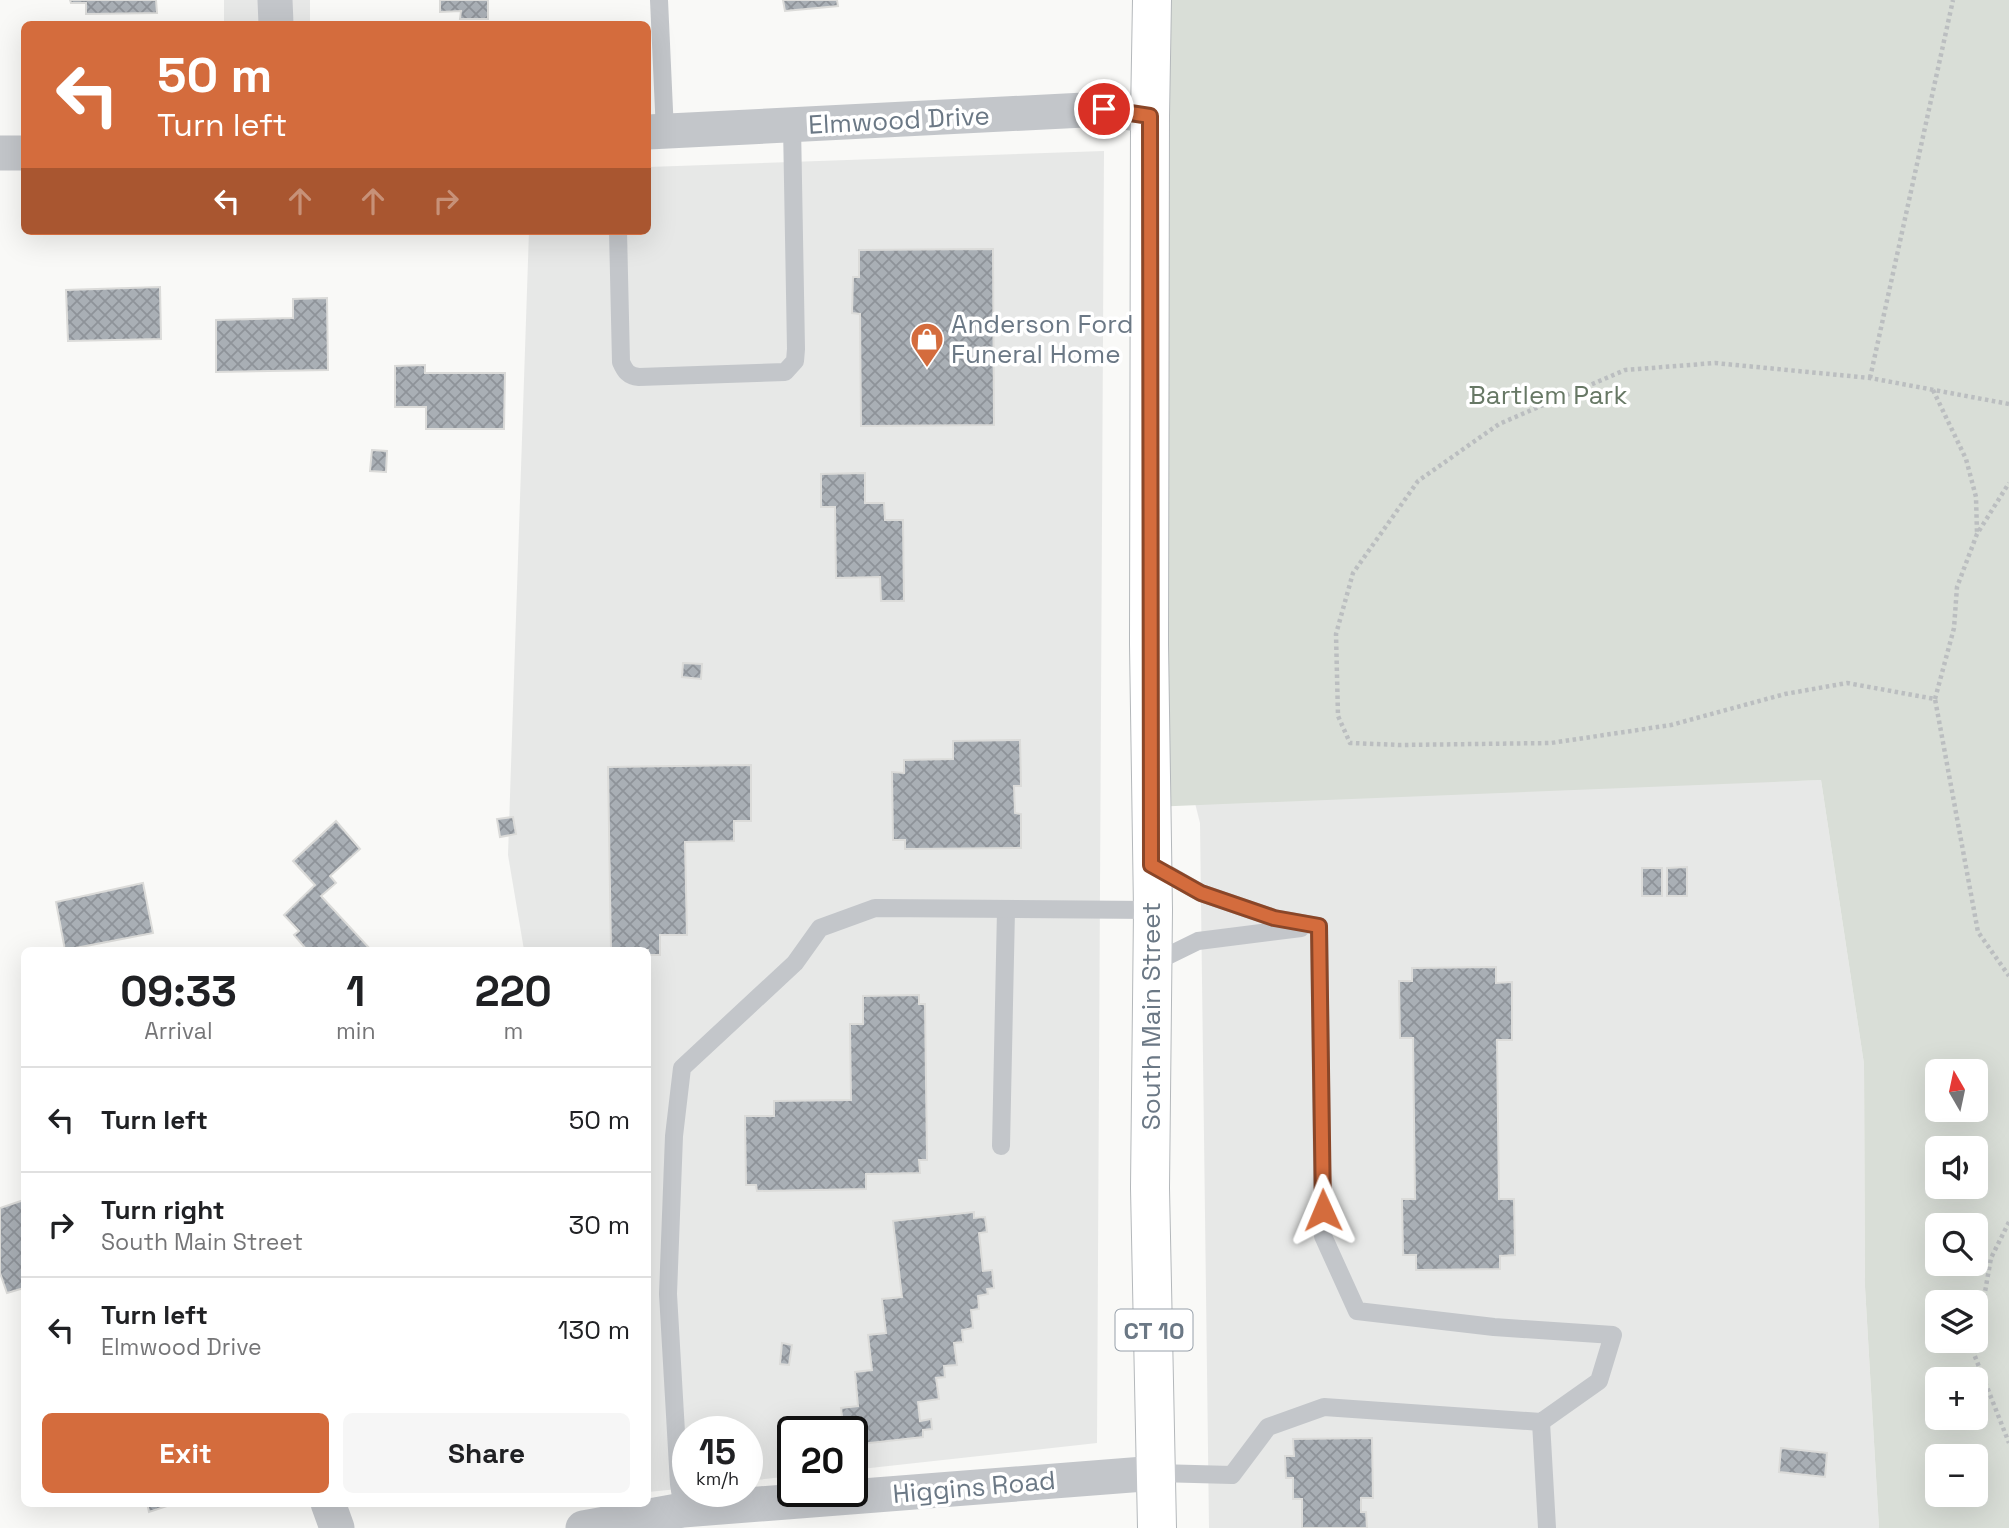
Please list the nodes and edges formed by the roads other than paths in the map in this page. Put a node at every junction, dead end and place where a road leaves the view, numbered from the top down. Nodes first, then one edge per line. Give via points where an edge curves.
1 (275, 0) edge
2 (659, 0) edge
3 (1153, 0) edge
4 (276, 21) edge
5 (1150, 116) junction
6 (792, 125) junction
7 (656, 132) edge
8 (0, 153) edge
9 (21, 153) edge
10 (618, 235) edge
11 (1151, 865) junction
12 (1006, 910) junction
13 (1153, 910) junction
14 (1319, 926) junction
15 (1151, 964) junction
16 (1001, 1146) dead end
17 (1541, 1422) junction
18 (1157, 1473) junction
19 (329, 1507) edge
20 (683, 1510) junction
21 (337, 1528) edge
22 (583, 1528) edge
23 (1157, 1528) edge
24 (1548, 1528) edge

1 - 4 street
2 - 7 lane
3 - 5 highway, South Main Street / CT 10
5 - 6 street, Elmwood Drive via 1104,109
5 - 11 highway, South Main Street / CT 10
6 - 7 street, Elmwood Drive
6 - 10 lane via 796,349 795,361 785,372 639,377 626,372 621,362
8 - 9 street
11 - 13 highway, South Main Street / CT 10
11 - 14 lane via 1201,893 1274,918
12 - 13 lane
12 - 16 lane
12 - 20 lane via 874,908 820,928 795,963 682,1068 674,1136 668,1294
13 - 15 highway, South Main Street / CT 10
14 - 15 lane via 1198,941
14 - 17 lane via 1323,1236 1357,1311 1613,1335 1599,1381
15 - 18 highway, South Main Street / CT 10 via 1150,1188
17 - 18 lane via 1324,1407 1268,1427 1232,1475
17 - 24 lane
18 - 20 street, Higgins Road
18 - 23 highway, South Main Street / CT 10
19 - 21 street
20 - 22 street, Higgins Road

